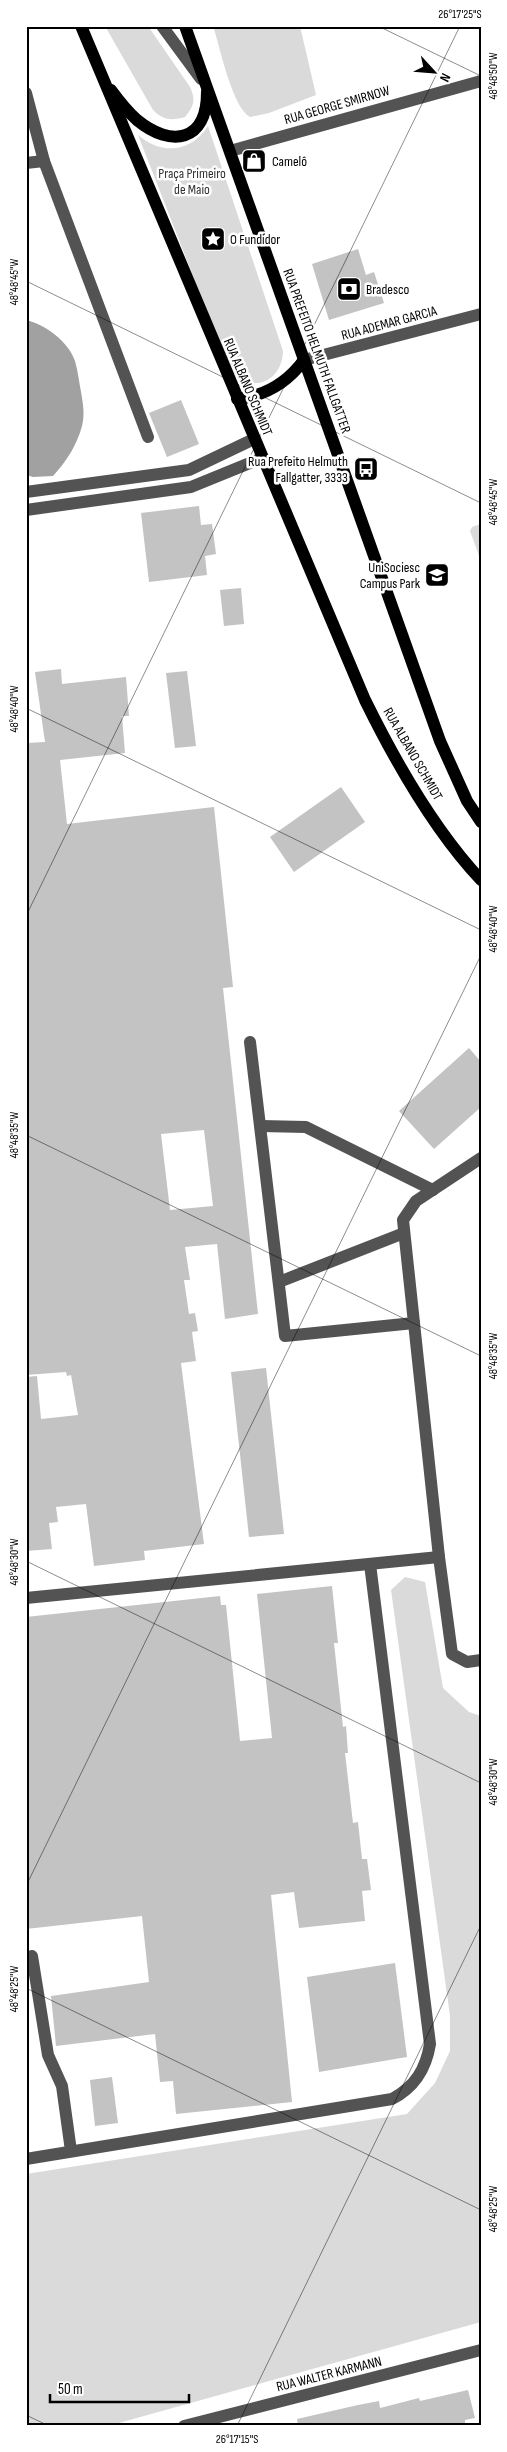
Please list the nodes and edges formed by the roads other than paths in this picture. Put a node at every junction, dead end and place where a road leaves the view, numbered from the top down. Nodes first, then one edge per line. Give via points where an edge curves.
1 (81, 26) edge
2 (88, 26) edge
3 (162, 26) edge
4 (186, 28) edge
5 (99, 72) junction
6 (481, 81) edge
7 (207, 87) junction
8 (26, 93) edge
9 (29, 121) edge
10 (230, 151) junction
11 (44, 161) junction
12 (26, 163) edge
13 (481, 314) edge
14 (304, 360) junction
15 (237, 399) junction
16 (148, 437) dead end
17 (254, 439) junction
18 (262, 458) junction
19 (26, 492) edge
20 (26, 510) edge
21 (481, 822) edge
22 (481, 880) edge
23 (250, 1042) dead end
24 (261, 1126) junction
25 (481, 1158) edge
26 (433, 1190) junction
27 (404, 1233) junction
28 (279, 1282) junction
29 (414, 1323) junction
30 (439, 1557) junction
31 (370, 1564) junction
32 (26, 1598) edge
33 (481, 1660) edge
34 (32, 1956) dead end
35 (71, 2151) junction
36 (26, 2159) edge
37 (481, 2350) edge
38 (184, 2426) edge

1 - 5 main road, RUA ALBANO SCHMIDT
2 - 5 street
3 - 7 street
4 - 7 main road, RUA PREFEITO HELMUTH FALLGATTER
5 - 7 main road via 132,116 148,128 170,137 190,134 202,122
5 - 15 main road, RUA ALBANO SCHMIDT
6 - 10 street, RUA GEORGE SMIRNOW
7 - 10 main road, RUA PREFEITO HELMUTH FALLGATTER
8 - 9 street
9 - 11 street
10 - 14 main road, RUA PREFEITO HELMUTH FALLGATTER
11 - 12 street
11 - 16 street
13 - 14 street, RUA ADEMAR GARCIA
14 - 15 main road via 276,387 253,397
14 - 21 main road, RUA PREFEITO HELMUTH FALLGATTER via 440,741 467,801
15 - 17 main road, RUA ALBANO SCHMIDT
17 - 18 main road, RUA ALBANO SCHMIDT
17 - 19 street via 189,470
18 - 20 street via 190,487
18 - 22 main road, RUA ALBANO SCHMIDT via 376,723 416,791
23 - 24 street
24 - 26 street via 306,1127
24 - 28 street
25 - 26 street
26 - 27 street via 416,1201 403,1220
27 - 28 street
27 - 29 street
28 - 29 street via 285,1336
29 - 30 street
30 - 31 street
30 - 33 street via 452,1654 467,1662
31 - 32 street
31 - 35 street via 430,2044 424,2069 410,2088 392,2099
34 - 35 street via 48,2055 62,2086
35 - 36 street
37 - 38 street, RUA WALTER KARMANN

